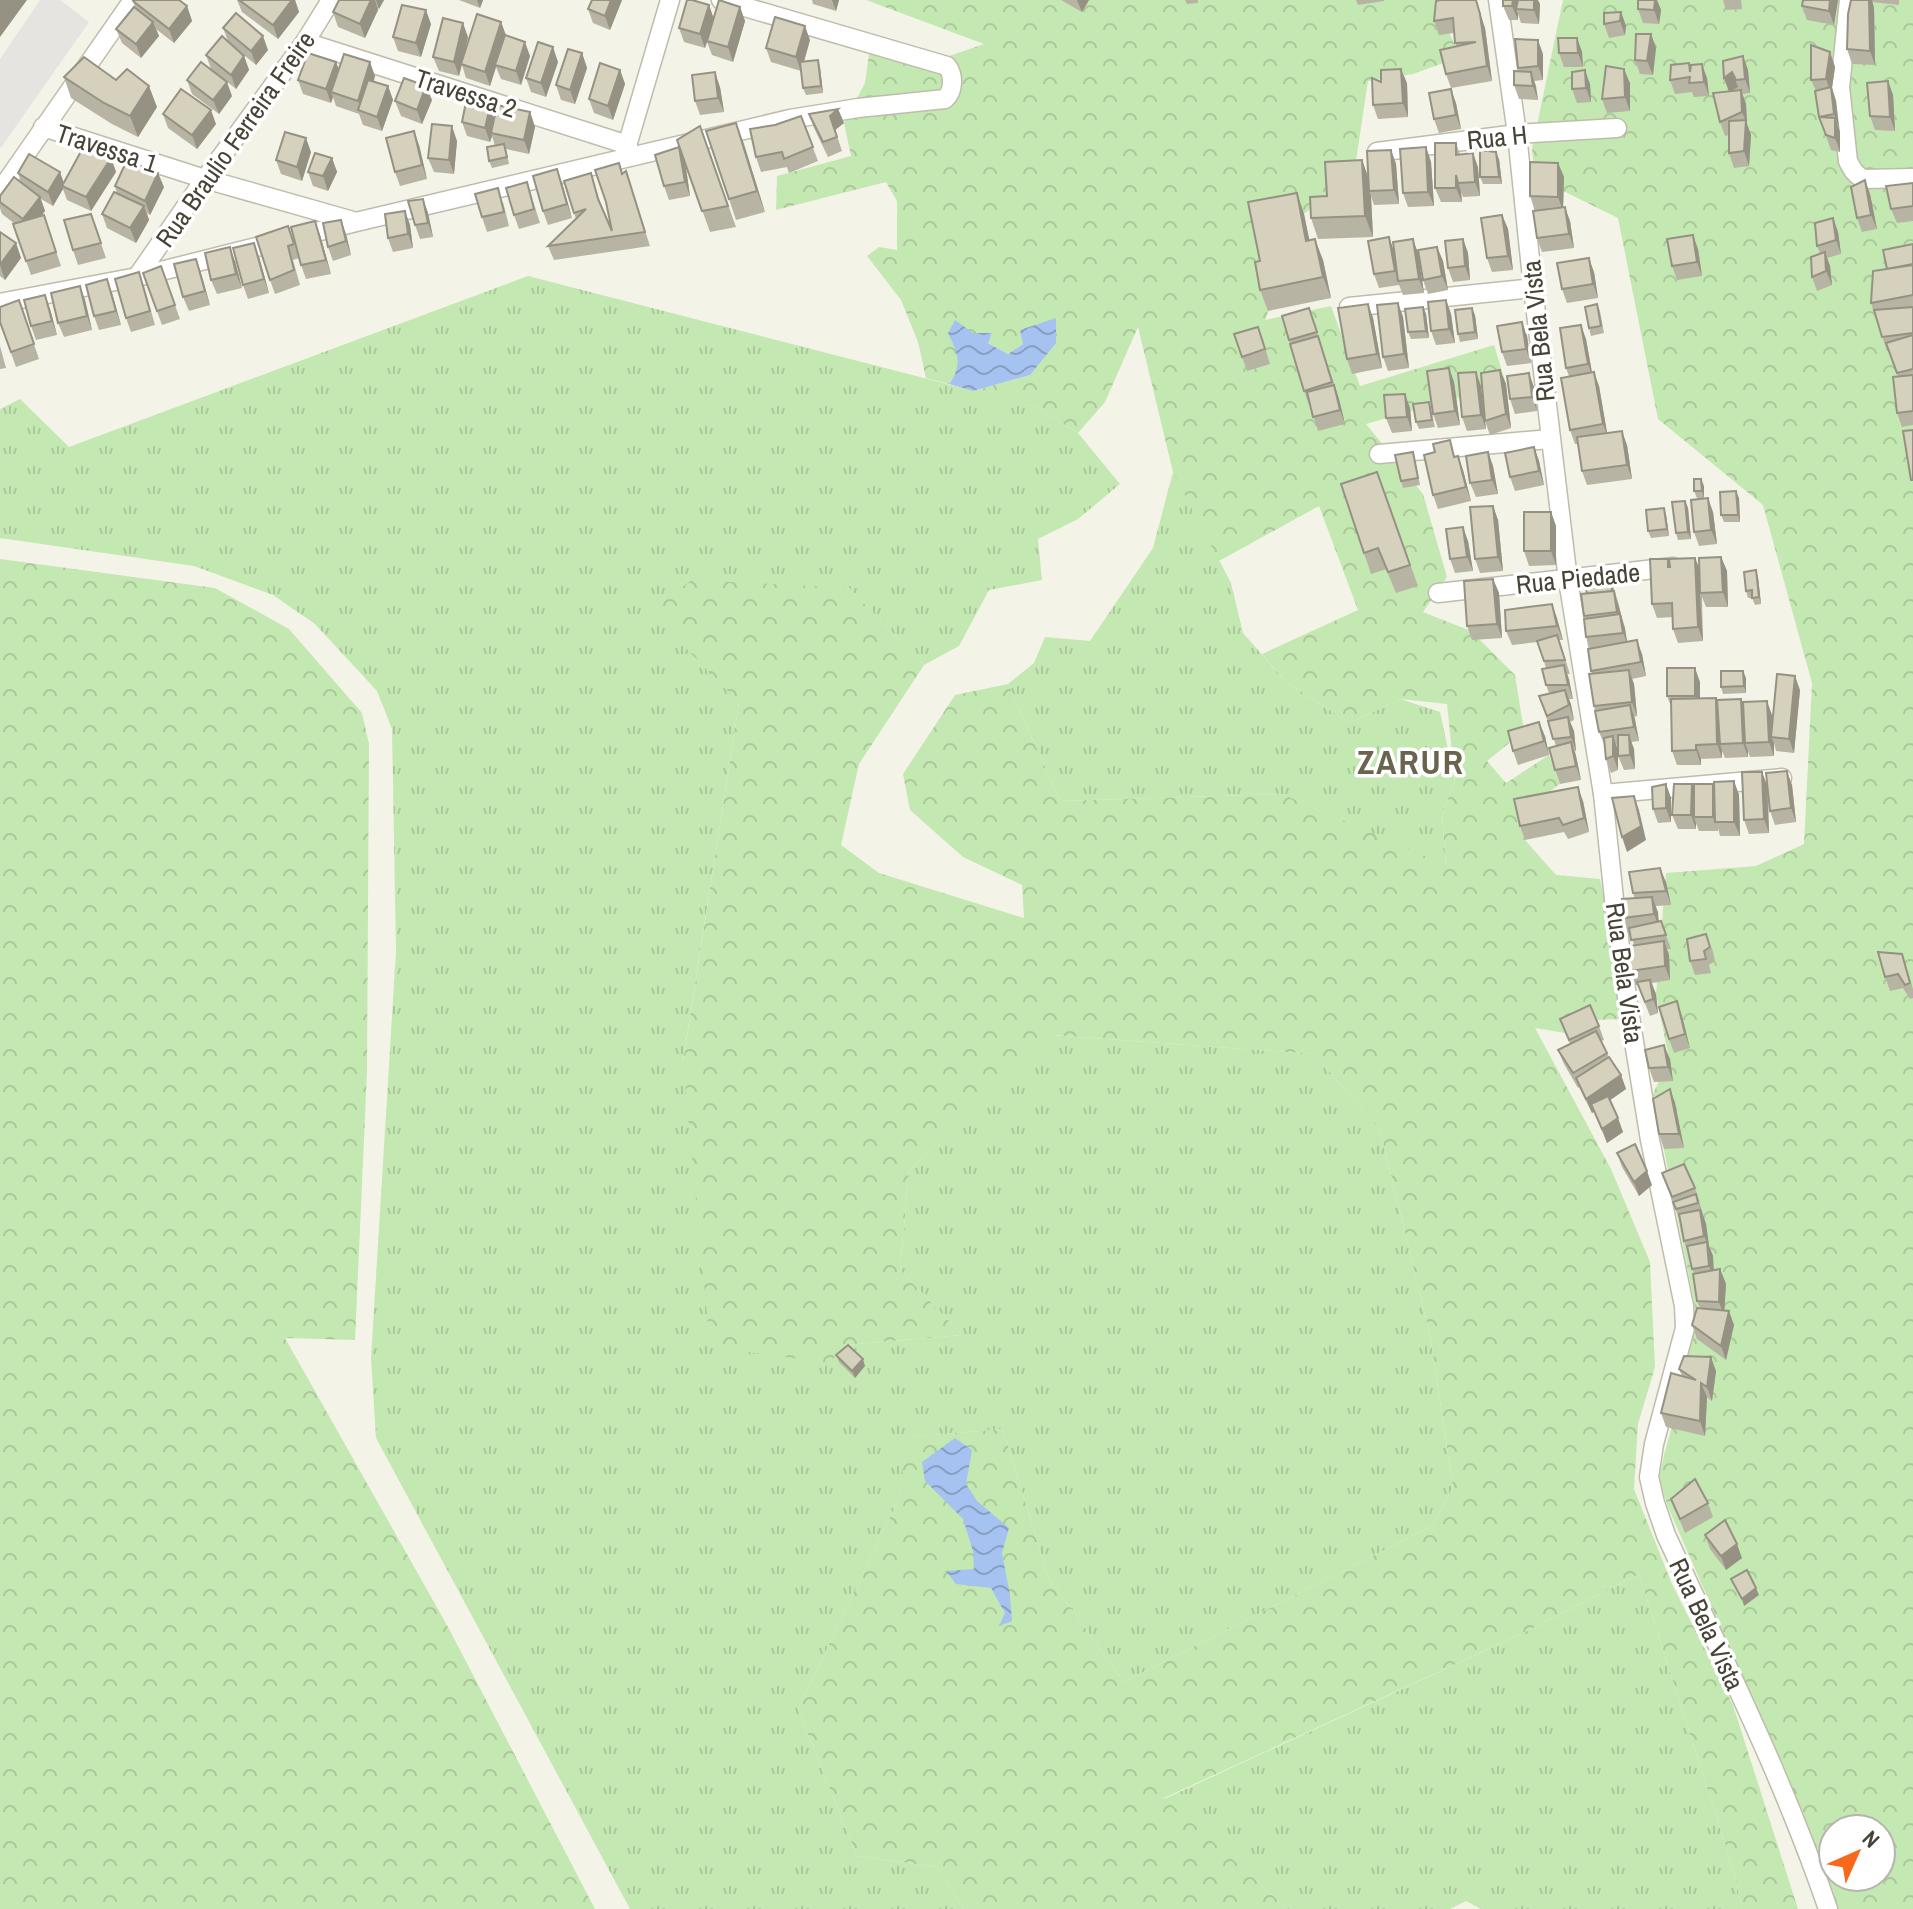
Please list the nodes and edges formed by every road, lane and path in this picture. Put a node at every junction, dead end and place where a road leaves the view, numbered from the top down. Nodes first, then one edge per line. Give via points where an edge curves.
1 (133, 0) edge
2 (331, 0) edge
3 (670, 0) edge
4 (721, 0) edge
5 (1498, 0) edge
6 (1849, 0) edge
7 (305, 42) junction
8 (43, 127) junction
9 (1617, 128) dead end
10 (1517, 134) junction
11 (626, 152) junction
12 (1377, 152) edge
13 (1913, 178) edge
14 (205, 179) junction
15 (0, 191) edge
16 (356, 222) junction
17 (137, 277) junction
18 (1533, 288) junction
19 (0, 303) edge
20 (1349, 307) edge
21 (1550, 439) junction
22 (1379, 454) dead end
23 (1689, 565) edge
24 (1568, 580) junction
25 (1438, 593) dead end
26 (1782, 778) edge
27 (1603, 794) junction
28 (1828, 1909) edge

1 - 8 street
2 - 7 street, Rua Braulio Ferreira Freire
3 - 11 street
4 - 11 street via 947,66 950,92 945,99 790,119
5 - 10 street, Rua Bela Vista
6 - 13 street via 1840,87 1848,161 1864,179
7 - 11 street, Travessa 2
7 - 14 street, Rua Braulio Ferreira Freire
8 - 14 street, Travessa 1
8 - 15 street
9 - 10 street, Rua H
10 - 12 street, Rua H
10 - 18 street, Rua Bela Vista
11 - 16 street
14 - 16 street, Travessa 1
14 - 17 street, Rua Braulio Ferreira Freire
16 - 17 street
17 - 19 street
18 - 20 street
18 - 21 street, Rua Bela Vista
21 - 22 street
21 - 24 street, Rua Bela Vista
23 - 24 street, Rua Piedade
24 - 25 street, Rua Piedade
24 - 27 street, Rua Bela Vista
26 - 27 street
27 - 28 street, Rua Bela Vista via 1631,1025 1684,1306 1685,1328 1649,1477 1666,1535 1778,1776

